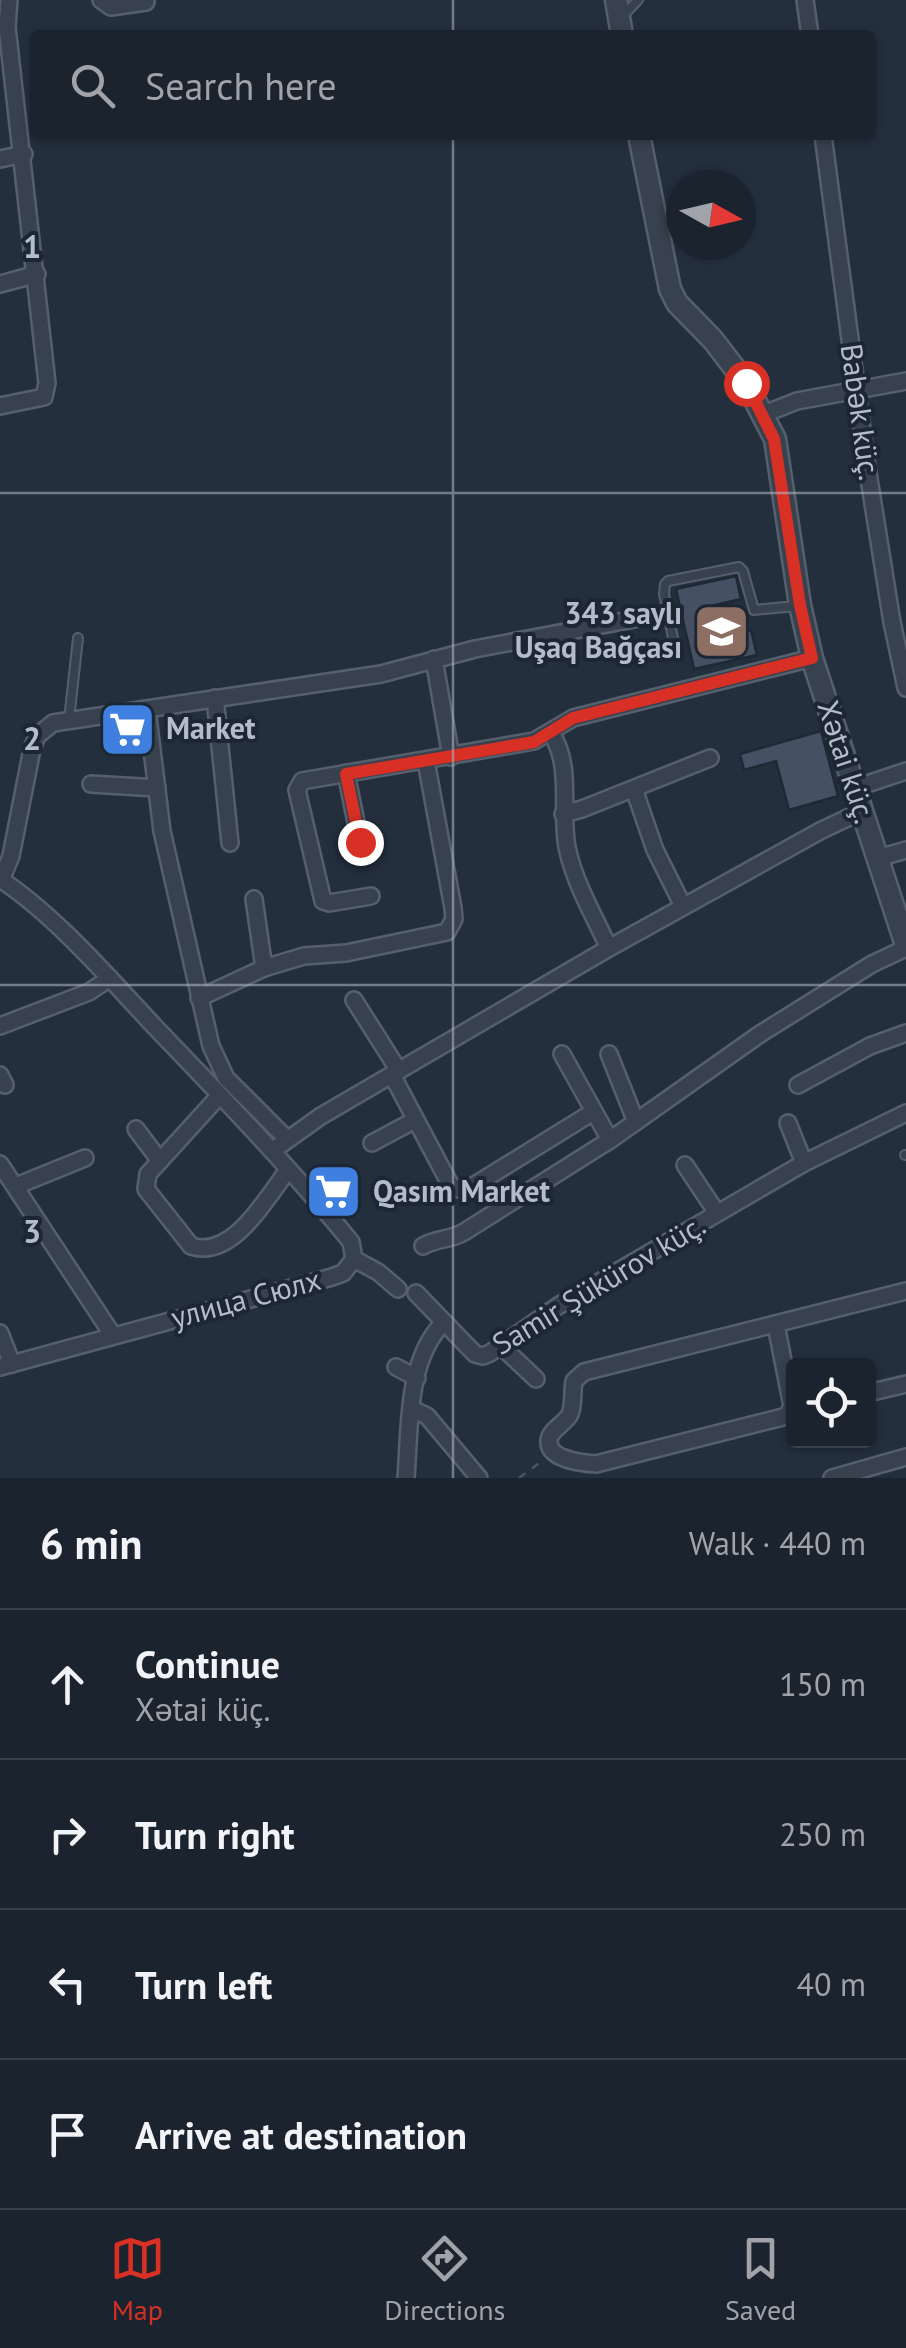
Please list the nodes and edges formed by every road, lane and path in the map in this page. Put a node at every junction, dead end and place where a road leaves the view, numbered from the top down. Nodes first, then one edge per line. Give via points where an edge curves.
1 (10, 0) edge
2 (101, 0) edge
3 (638, 0) edge
4 (805, 0) edge
5 (146, 2) edge
6 (619, 18) edge
7 (809, 30) edge
8 (641, 140) edge
9 (824, 140) edge
10 (24, 154) junction
11 (0, 159) edge
12 (37, 274) junction
13 (0, 284) edge
14 (906, 381) edge
15 (856, 390) junction
16 (0, 406) edge
17 (764, 414) junction
18 (800, 605) junction
19 (634, 619) dead end
20 (78, 638) dead end
21 (674, 643) dead end
22 (812, 658) junction
23 (434, 659) junction
24 (906, 688) edge
25 (215, 698) junction
26 (148, 710) junction
27 (69, 720) junction
28 (551, 733) junction
29 (450, 757) junction
30 (710, 758) dead end
31 (426, 761) junction
32 (906, 771) edge
33 (346, 774) junction
34 (91, 784) dead end
35 (156, 788) junction
36 (855, 788) junction
37 (634, 789) junction
38 (862, 811) junction
39 (563, 814) junction
40 (360, 842) dead end
41 (230, 843) dead end
42 (906, 850) edge
43 (878, 858) junction
44 (0, 880) edge
45 (371, 896) dead end
46 (254, 898) dead end
47 (683, 906) junction
48 (906, 947) edge
49 (609, 948) junction
50 (264, 968) junction
51 (110, 978) junction
52 (199, 998) junction
53 (354, 1000) dead end
54 (0, 1026) edge
55 (906, 1033) edge
56 (562, 1054) dead end
57 (609, 1054) dead end
58 (395, 1073) junction
59 (798, 1085) dead end
60 (220, 1095) junction
61 (593, 1112) junction
62 (906, 1113) edge
63 (415, 1120) junction
64 (636, 1122) junction
65 (788, 1123) dead end
66 (136, 1130) dead end
67 (286, 1138) junction
68 (610, 1140) junction
69 (372, 1143) dead end
70 (272, 1151) junction
71 (85, 1158) dead end
72 (160, 1162) junction
73 (804, 1163) junction
74 (0, 1164) edge
75 (685, 1165) dead end
76 (288, 1170) junction
77 (16, 1186) junction
78 (717, 1214) junction
79 (423, 1246) dead end
80 (354, 1259) junction
81 (398, 1289) dead end
82 (906, 1291) edge
83 (416, 1293) dead end
84 (444, 1322) junction
85 (776, 1325) junction
86 (0, 1333) edge
87 (112, 1334) junction
88 (501, 1346) junction
89 (6, 1366) edge
90 (396, 1366) dead end
91 (417, 1378) junction
92 (536, 1379) dead end
93 (906, 1384) edge
94 (876, 1390) edge
95 (412, 1409) junction
96 (554, 1452) junction
97 (906, 1457) edge
98 (406, 1478) edge
99 (479, 1478) edge
100 (519, 1478) edge
101 (832, 1478) edge

1 - 10 street
2 - 5 street via 111,7
3 - 6 lane
4 - 7 street
8 - 17 street, Xətai küç. via 670,289
9 - 15 street, Babək küç.
10 - 11 street
10 - 12 street
12 - 13 street
12 - 16 street via 47,392
14 - 15 street
15 - 17 street
15 - 24 street, Babək küç.
17 - 18 street, Xətai küç. via 777,450
18 - 21 lane via 754,610 739,567 668,581 664,594
18 - 22 street, Xətai küç.
19 - 23 street
20 - 27 lane
22 - 28 street via 573,718
22 - 36 street, Xətai küç.
23 - 25 street via 381,674
23 - 29 street
25 - 26 street
25 - 41 street
26 - 27 street
26 - 35 street
27 - 44 street via 37,736
28 - 29 street
28 - 39 street via 561,750
29 - 31 street
30 - 37 street
31 - 33 street
31 - 50 street via 454,908 451,927 439,935
32 - 36 street
33 - 40 street
33 - 45 street via 302,780 296,790 324,901
34 - 35 street
35 - 52 street
36 - 38 street, Xətai küç.
37 - 39 street
37 - 47 street
38 - 43 street, Xətai küç.
38 - 47 street
39 - 49 street via 570,864
42 - 43 street
43 - 48 street, Xətai küç.
44 - 51 street, улица Сюлх
46 - 50 street
47 - 49 street
48 - 64 street via 760,1034
49 - 58 street
50 - 52 street
51 - 54 street
51 - 60 street, улица Сюлх
52 - 67 street via 218,1066
53 - 58 street
55 - 59 street
56 - 61 street
57 - 64 street
58 - 63 street
58 - 67 street
60 - 70 street, улица Сюлх
60 - 72 street
61 - 63 street via 465,1191 452,1186
61 - 68 street
62 - 73 street, Samir Şükürov küç.
63 - 69 street
64 - 68 street
65 - 73 street
66 - 72 street
67 - 70 street
68 - 79 street via 456,1237
70 - 76 street, улица Сюлх
71 - 77 street
72 - 76 street via 148,1174 146,1189 196,1248 237,1234
73 - 78 street, Samir Şükürov küç.
74 - 77 street
75 - 78 street
76 - 80 street, улица Сюлх via 351,1242
77 - 87 street
78 - 88 street, Samir Şükürov küç.
80 - 81 street
80 - 87 street, улица Сюлх via 342,1273
82 - 85 street
83 - 84 street
84 - 88 street, Samir Şükürov küç. via 475,1354
84 - 91 street, Samir Şükürov küç. via 426,1344
85 - 96 street via 577,1375 570,1413 549,1439
85 - 96 street via 792,1406 788,1416 596,1464
86 - 89 street
87 - 89 street, улица Сюлх
88 - 92 street
90 - 91 street
91 - 95 street, Samir Şükürov küç.
93 - 94 street
95 - 98 street, Samir Şükürov küç.
95 - 99 street via 427,1416
96 - 100 path
97 - 101 street

